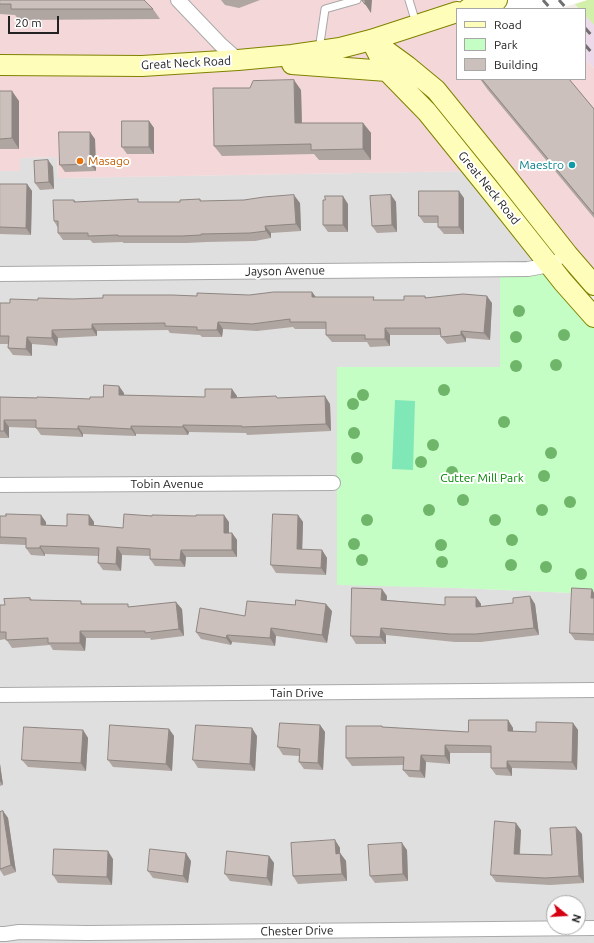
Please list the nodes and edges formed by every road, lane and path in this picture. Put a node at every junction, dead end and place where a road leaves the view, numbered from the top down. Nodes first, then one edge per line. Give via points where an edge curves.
1 (178, 0) edge
2 (357, 0) edge
3 (409, 0) edge
4 (497, 0) edge
5 (471, 8) edge
6 (456, 12) edge
7 (416, 25) junction
8 (371, 40) junction
9 (318, 52) junction
10 (238, 60) junction
11 (0, 65) edge
12 (387, 71) junction
13 (568, 255) junction
14 (550, 265) junction
15 (0, 274) edge
16 (594, 285) edge
17 (594, 317) edge
18 (333, 483) dead end
19 (0, 485) edge
20 (594, 690) edge
21 (0, 695) edge
22 (594, 928) edge
23 (0, 934) edge

1 - 10 street
2 - 9 lane via 325,9
3 - 7 lane
4 - 5 main road
6 - 7 main road
7 - 8 main road
8 - 9 main road, Great Neck Road
8 - 12 main road, Great Neck Road
8 - 13 main road, Great Neck Road via 436,90
9 - 10 main road, Great Neck Road
10 - 11 main road, Great Neck Road via 142,66
10 - 12 main road
12 - 14 main road, Great Neck Road via 427,112
13 - 14 street, Jayson Avenue
13 - 16 main road, Great Neck Road
14 - 15 street, Jayson Avenue via 528,269
14 - 17 main road, Great Neck Road
18 - 19 street, Tobin Avenue
20 - 21 street, Tain Drive
22 - 23 street, Chester Drive

